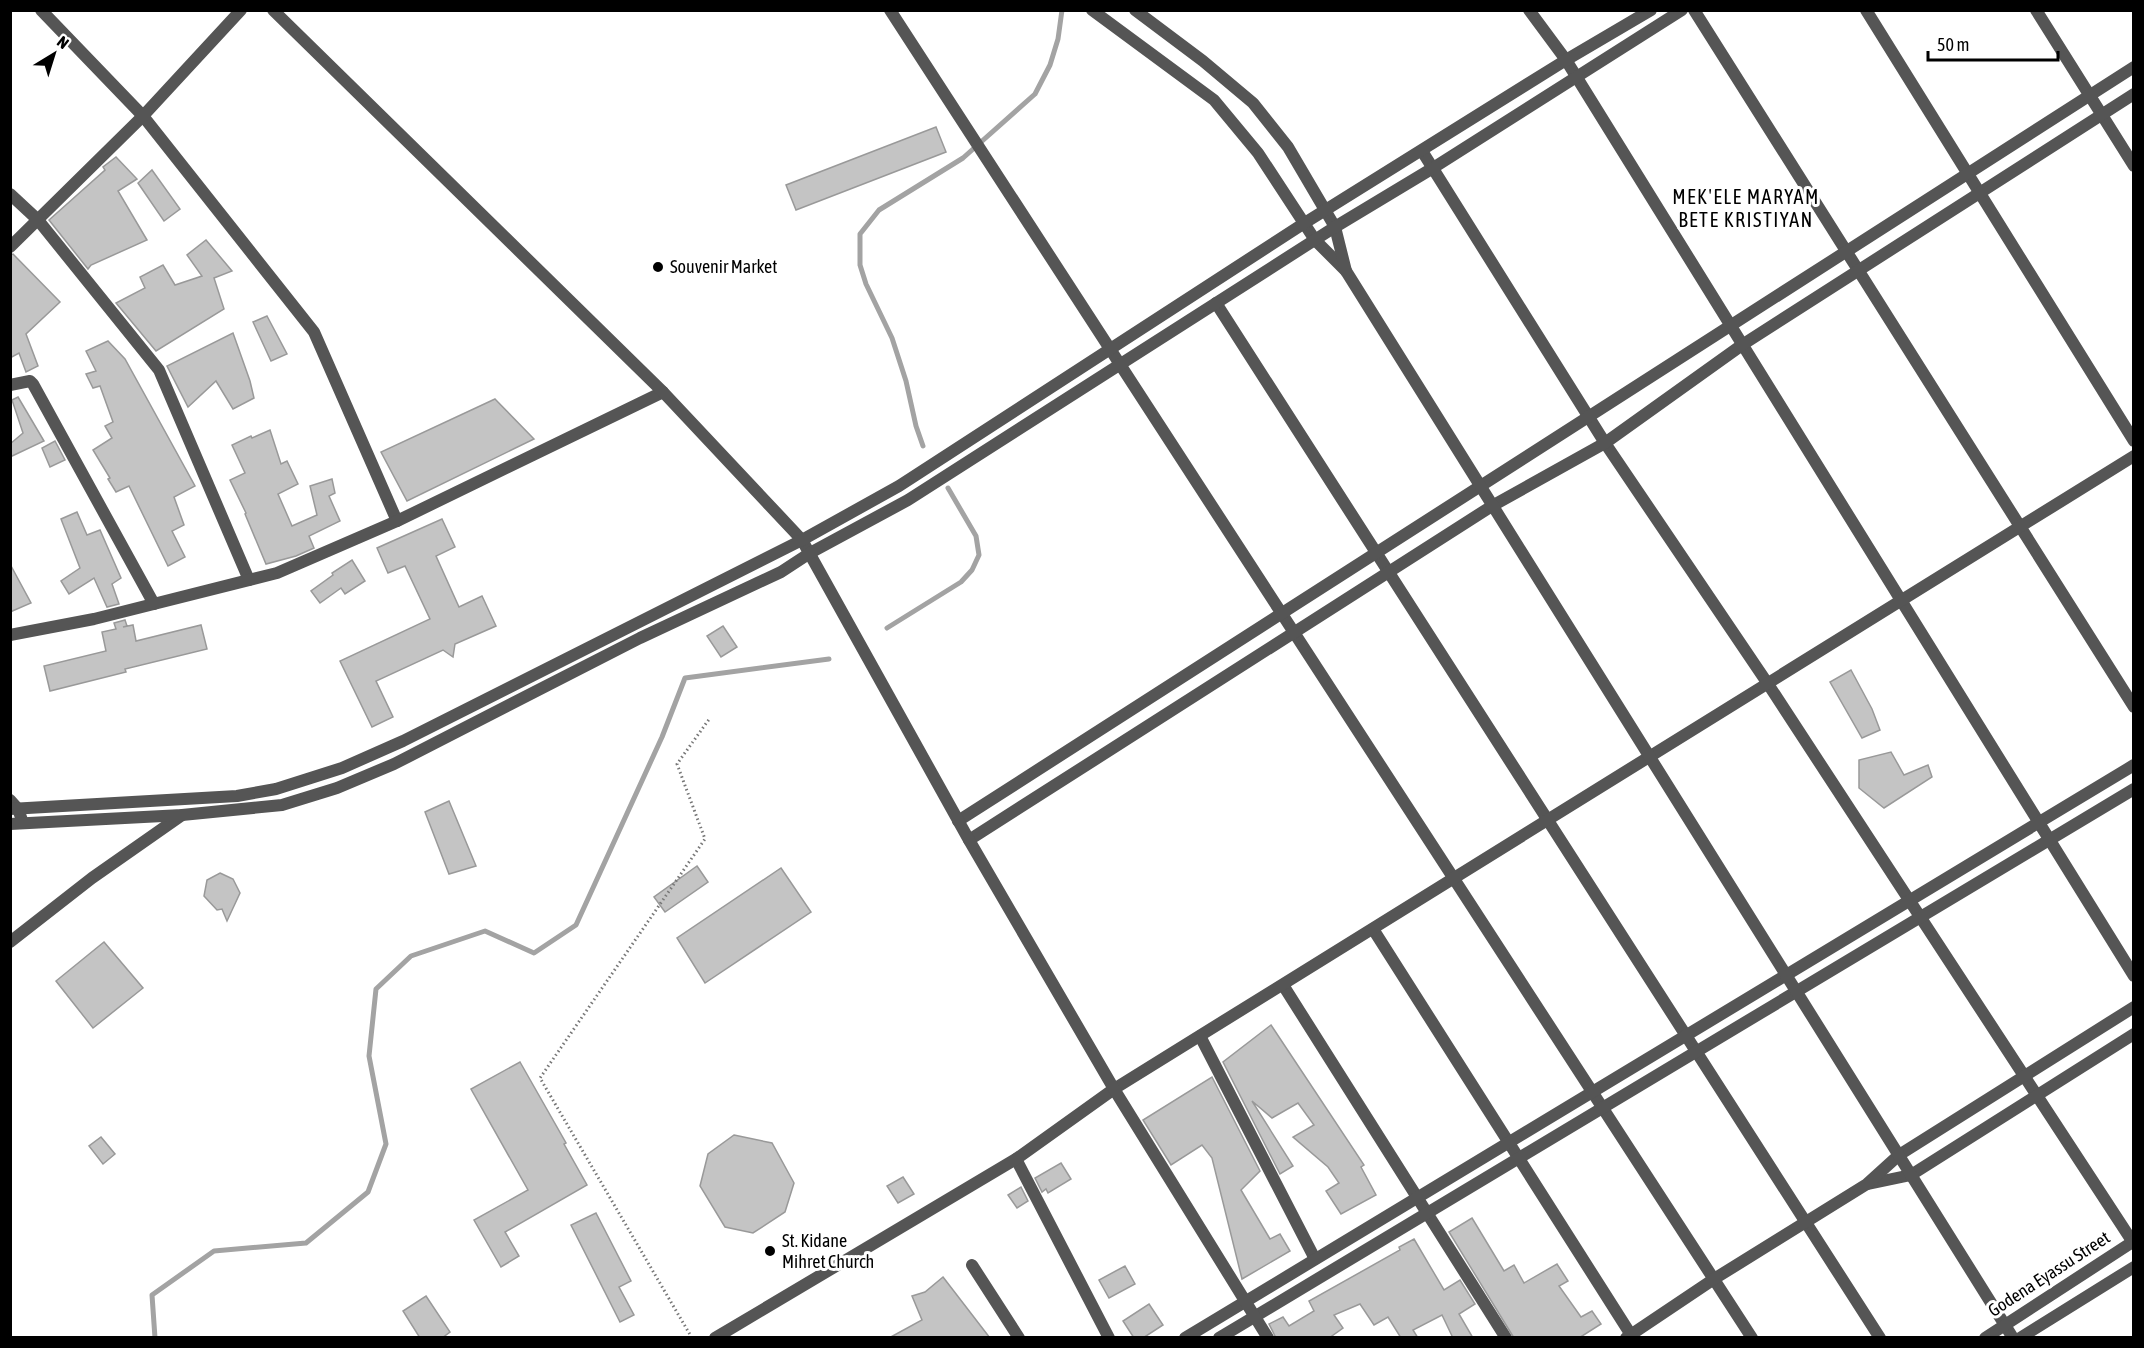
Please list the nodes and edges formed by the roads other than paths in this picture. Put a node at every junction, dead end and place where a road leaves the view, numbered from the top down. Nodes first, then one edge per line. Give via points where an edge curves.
1 (41, 10) edge
2 (241, 10) edge
3 (273, 10) edge
4 (890, 10) edge
5 (1092, 10) edge
6 (1135, 10) edge
7 (1528, 10) edge
8 (1651, 10) edge
9 (1682, 10) edge
10 (1694, 10) edge
11 (1866, 10) edge
12 (2036, 10) edge
13 (1566, 60) junction
14 (2133, 67) edge
15 (1575, 77) junction
16 (2133, 94) edge
17 (2090, 96) junction
18 (2102, 115) junction
19 (143, 116) junction
20 (1422, 151) junction
21 (2133, 166) edge
22 (1433, 168) junction
23 (1967, 174) junction
24 (1979, 193) junction
25 (10, 194) edge
26 (1326, 211) junction
27 (38, 220) junction
28 (1303, 224) junction
29 (1335, 226) junction
30 (1315, 240) junction
31 (10, 247) edge
32 (1846, 252) junction
33 (1858, 270) junction
34 (1346, 271) junction
35 (1216, 303) junction
36 (1730, 326) junction
37 (1742, 345) junction
38 (1111, 349) junction
39 (1121, 365) junction
40 (10, 385) edge
41 (663, 393) junction
42 (1589, 417) junction
43 (2133, 441) edge
44 (1605, 443) junction
45 (2133, 456) edge
46 (1480, 486) junction
47 (1492, 506) junction
48 (397, 521) junction
49 (2020, 527) junction
50 (802, 540) junction
51 (810, 553) junction
52 (1376, 553) junction
53 (1388, 571) junction
54 (249, 580) junction
55 (1901, 601) junction
56 (154, 604) junction
57 (1282, 613) junction
58 (1294, 632) junction
59 (10, 635) edge
60 (1768, 684) junction
61 (2133, 707) edge
62 (471, 708) junction
63 (477, 722) junction
64 (1650, 758) junction
65 (2133, 765) edge
66 (2133, 789) edge
67 (13, 806) edge
68 (182, 814) junction
69 (958, 821) junction
70 (1548, 821) junction
71 (2038, 822) junction
72 (17, 823) edge
73 (969, 840) junction
74 (2049, 840) junction
75 (1454, 879) junction
76 (1910, 900) junction
77 (1921, 917) junction
78 (1373, 929) junction
79 (10, 942) edge
80 (1786, 976) junction
81 (2133, 976) edge
82 (1283, 985) junction
83 (1797, 992) junction
84 (2133, 1007) edge
85 (2133, 1034) edge
86 (1685, 1035) junction
87 (1200, 1036) junction
88 (1696, 1052) junction
89 (2024, 1076) junction
90 (1114, 1089) junction
91 (1592, 1092) junction
92 (2037, 1095) junction
93 (1602, 1108) junction
94 (1508, 1142) junction
95 (1899, 1155) junction
96 (1518, 1158) junction
97 (1016, 1159) junction
98 (1911, 1175) junction
99 (1867, 1184) junction
100 (1417, 1197) junction
101 (1427, 1213) junction
102 (1806, 1223) junction
103 (2133, 1242) edge
104 (1315, 1259) junction
105 (972, 1264) dead end
106 (2133, 1267) edge
107 (1714, 1280) junction
108 (1245, 1301) junction
109 (1254, 1316) junction
110 (2005, 1325) junction
111 (1630, 1336) edge
112 (715, 1338) edge
113 (1018, 1338) edge
114 (1109, 1338) edge
115 (1185, 1338) edge
116 (1219, 1338) edge
117 (1268, 1338) edge
118 (1506, 1338) edge
119 (1752, 1338) edge
120 (1880, 1338) edge
121 (1985, 1338) edge
122 (2013, 1338) edge
123 (2020, 1338) edge

1 - 19 street
2 - 19 street
3 - 41 street
4 - 38 street
5 - 28 street via 1214,100 1258,153
6 - 26 street via 1253,103 1288,147
7 - 13 street
8 - 13 street
9 - 15 street
10 - 32 street
11 - 23 street
12 - 17 street
13 - 15 street
13 - 20 street
14 - 17 street
15 - 22 street
15 - 36 street
16 - 18 street
17 - 18 street
17 - 23 street
18 - 21 street
18 - 24 street
19 - 27 street
19 - 48 street via 314,332
20 - 22 street
20 - 26 street
22 - 29 street
22 - 42 street
23 - 24 street
23 - 32 street
24 - 33 street
24 - 43 street
25 - 27 street
26 - 28 street
26 - 29 street
27 - 31 street
27 - 54 street via 159,370
28 - 30 street
28 - 38 street
29 - 30 street
29 - 34 street
30 - 34 street
30 - 35 street
32 - 33 street
32 - 36 street
33 - 37 street
33 - 49 street
34 - 46 street
35 - 39 street
35 - 52 street
36 - 37 street
36 - 42 street
37 - 44 street
37 - 55 street
38 - 39 street
38 - 50 street via 899,486
39 - 51 street via 908,500
39 - 57 street
40 - 56 street via 30,381 33,384
41 - 48 street
41 - 50 street
42 - 44 street
42 - 46 street
44 - 47 street
44 - 60 street
45 - 49 street
46 - 47 street
46 - 52 street
47 - 53 street
47 - 64 street
48 - 54 street via 277,573
49 - 55 street
49 - 61 street
50 - 51 street
50 - 62 street
51 - 63 street via 781,572 640,638
51 - 69 street
52 - 53 street
52 - 57 street
53 - 58 street
53 - 70 street
54 - 56 street
55 - 60 street
55 - 71 street
56 - 59 street
57 - 58 street
57 - 69 street
58 - 73 street
58 - 75 street
60 - 64 street
60 - 76 street
62 - 63 street
62 - 67 street via 358,762 276,789 237,796
63 - 68 street via 394,764 312,796 282,805
64 - 70 street
64 - 80 street
65 - 71 street
66 - 74 street
67 - 72 street
68 - 72 street
68 - 79 street
69 - 73 street
70 - 75 street
70 - 86 street
71 - 74 street
71 - 76 street
73 - 90 street
74 - 77 street
74 - 81 street
75 - 78 street
75 - 91 street
76 - 77 street
76 - 80 street
77 - 83 street
77 - 89 street
78 - 82 street
78 - 94 street
80 - 83 street
80 - 86 street
82 - 87 street
82 - 100 street
83 - 88 street
83 - 95 street
84 - 89 street
85 - 92 street
86 - 88 street
86 - 91 street
87 - 90 street
87 - 104 street
88 - 93 street
88 - 102 street
89 - 92 street
89 - 95 street
90 - 97 street
90 - 108 street
91 - 93 street
91 - 94 street
92 - 98 street
92 - 103 street
93 - 96 street
93 - 107 street
94 - 96 street
94 - 100 street
95 - 98 street
95 - 99 street
96 - 101 street
96 - 111 street
97 - 112 street
97 - 114 street
98 - 99 street
98 - 110 street
99 - 102 street
100 - 101 street
100 - 104 street
101 - 109 street
101 - 118 street
102 - 107 street
102 - 120 street
103 - 110 street, Godena Eyassu Street
104 - 108 street
105 - 113 street
106 - 123 street, Godena Eyassu Street
107 - 111 street
107 - 119 street
108 - 109 street
108 - 115 street
109 - 116 street
109 - 117 street
110 - 121 street, Godena Eyassu Street
110 - 122 street

